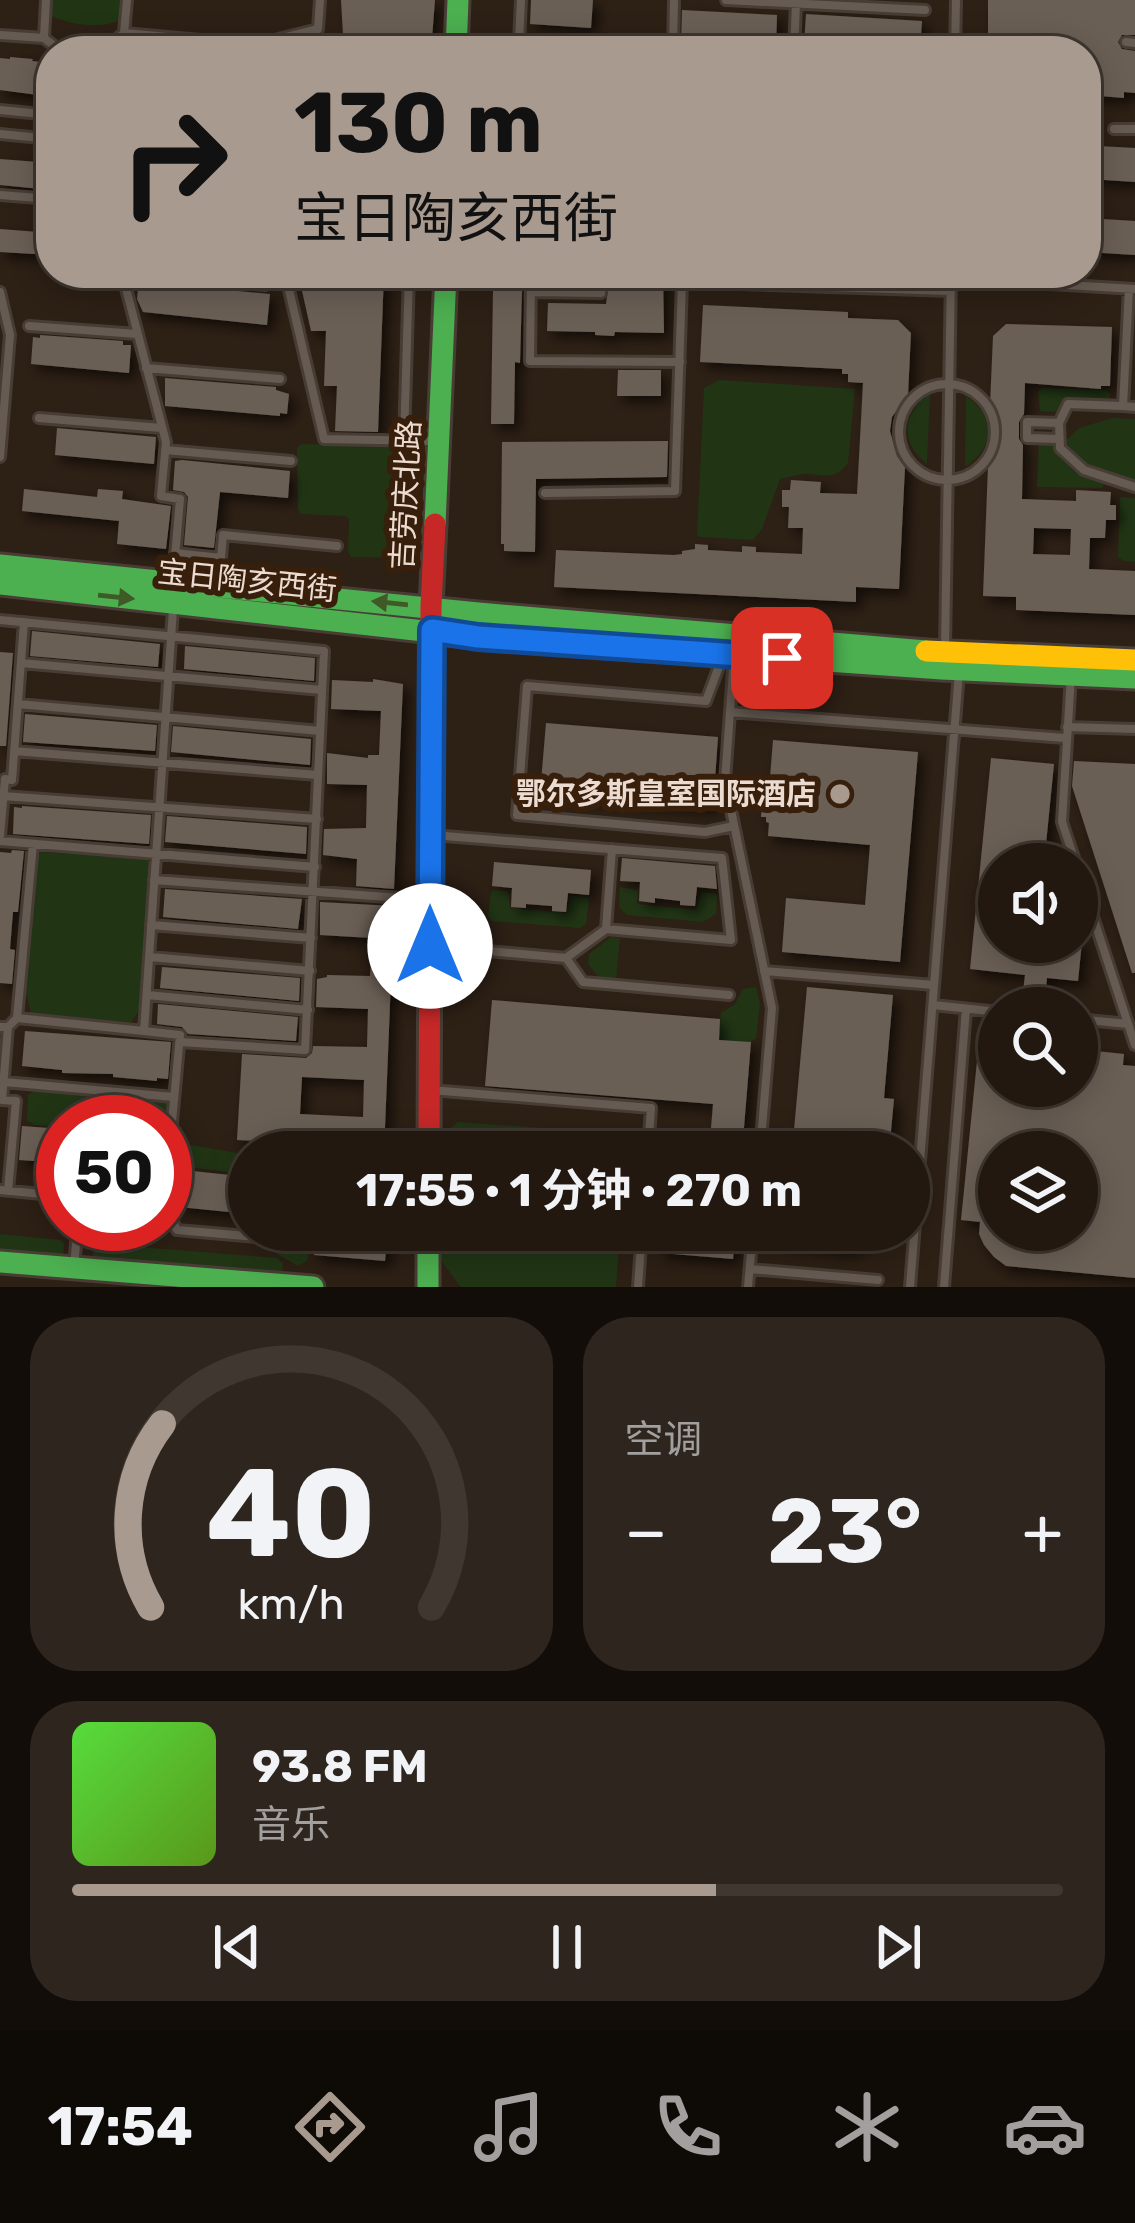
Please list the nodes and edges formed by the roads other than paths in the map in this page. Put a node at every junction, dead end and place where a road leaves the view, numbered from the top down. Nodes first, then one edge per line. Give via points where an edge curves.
1 (46, 0) edge
2 (127, 0) edge
3 (320, 0) edge
4 (458, 0) edge
5 (521, 0) edge
6 (674, 0) edge
7 (726, 0) edge
8 (956, 0) edge
9 (796, 4) junction
10 (925, 10) dead end
11 (124, 33) junction
12 (0, 35) edge
13 (44, 36) edge
14 (120, 36) edge
15 (150, 36) edge
16 (295, 36) edge
17 (456, 36) edge
18 (519, 36) edge
19 (673, 36) edge
20 (795, 36) edge
21 (955, 36) edge
22 (36, 37) edge
23 (0, 110) edge
24 (36, 114) edge
25 (1114, 129) dead end
26 (1135, 130) edge
27 (0, 134) edge
28 (36, 138) edge
29 (0, 195) edge
30 (36, 198) edge
31 (1101, 287) edge
32 (126, 288) edge
33 (289, 288) edge
34 (409, 288) edge
35 (445, 288) edge
36 (531, 288) edge
37 (601, 288) edge
38 (682, 288) edge
39 (861, 288) edge
40 (948, 288) edge
41 (1132, 289) edge
42 (951, 291) junction
43 (0, 292) edge
44 (531, 292) junction
45 (29, 326) dead end
46 (137, 334) junction
47 (680, 362) junction
48 (146, 368) junction
49 (280, 379) dead end
50 (949, 384) junction
51 (1123, 406) junction
52 (1135, 407) edge
53 (39, 418) dead end
54 (1059, 423) junction
55 (162, 428) junction
56 (1059, 439) junction
57 (404, 441) junction
58 (438, 442) junction
59 (165, 450) junction
60 (0, 457) edge
61 (291, 461) dead end
62 (947, 480) junction
63 (1135, 487) edge
64 (545, 493) dead end
65 (337, 546) dead end
66 (175, 553) junction
67 (0, 565) edge
68 (0, 584) edge
69 (173, 592) junction
70 (431, 606) junction
71 (0, 620) edge
72 (24, 622) junction
73 (432, 630) junction
74 (171, 637) junction
75 (729, 655) junction
76 (1135, 660) edge
77 (951, 662) junction
78 (21, 663) junction
79 (1071, 675) junction
80 (168, 676) junction
81 (1135, 678) edge
82 (322, 690) junction
83 (18, 704) junction
84 (730, 712) junction
85 (166, 717) junction
86 (1067, 727) junction
87 (1135, 729) edge
88 (954, 730) junction
89 (320, 731) junction
90 (1065, 738) junction
91 (14, 751) junction
92 (163, 762) junction
93 (318, 775) junction
94 (3, 796) junction
95 (160, 807) junction
96 (317, 819) junction
97 (734, 826) junction
98 (431, 834) junction
99 (0, 839) edge
100 (1069, 843) edge
101 (33, 844) junction
102 (613, 849) junction
103 (156, 855) junction
104 (315, 867) junction
105 (154, 880) junction
106 (313, 893) junction
107 (430, 900) junction
108 (152, 925) junction
109 (606, 929) junction
110 (1098, 933) edge
111 (311, 938) junction
112 (430, 946) junction
113 (150, 957) junction
114 (566, 958) junction
115 (310, 971) junction
116 (764, 971) junction
117 (934, 986) junction
118 (147, 995) junction
119 (729, 995) dead end
120 (933, 1005) junction
121 (966, 1009) junction
122 (308, 1010) junction
123 (978, 1010) edge
124 (17, 1018) junction
125 (1098, 1021) edge
126 (1128, 1024) junction
127 (4, 1027) edge
128 (145, 1031) junction
129 (180, 1042) junction
130 (1135, 1045) edge
131 (4, 1082) junction
132 (429, 1089) junction
133 (151, 1095) edge
134 (174, 1095) edge
135 (429, 1131) edge
136 (649, 1131) edge
137 (762, 1131) edge
138 (4, 1191) edge
139 (36, 1194) edge
140 (192, 1231) edge
141 (228, 1234) edge
142 (76, 1251) edge
143 (428, 1251) edge
144 (641, 1251) edge
145 (751, 1251) edge
146 (0, 1262) edge
147 (74, 1268) junction
148 (750, 1270) junction
149 (878, 1280) dead end
150 (313, 1287) edge
151 (428, 1287) edge
152 (638, 1287) edge
153 (748, 1287) edge
154 (910, 1287) edge
155 (944, 1287) edge

1 - 13 lane
2 - 11 lane
3 - 16 lane via 318,29
4 - 17 street
5 - 18 lane
6 - 19 lane
7 - 9 lane
8 - 21 lane
9 - 10 lane
9 - 20 lane
11 - 14 lane
11 - 15 lane
12 - 22 lane
23 - 24 lane
25 - 26 lane
27 - 28 lane
29 - 30 lane
31 - 41 lane
32 - 46 lane
33 - 57 lane via 324,439
34 - 57 lane
35 - 58 street, 吉劳庆北路
36 - 44 lane
37 - 44 lane
38 - 47 lane
39 - 42 lane
40 - 42 lane
41 - 51 lane
42 - 50 lane
43 - 60 lane via 10,335
44 - 47 lane via 530,362
45 - 46 lane
46 - 48 lane
47 - 64 lane via 675,491
48 - 49 lane
48 - 55 lane
50 - 62 lane
50 - 62 lane via 979,396 995,425 978,470
50 - 62 lane via 909,403 899,431 908,460
51 - 52 lane
51 - 54 lane via 1068,404
53 - 55 lane
54 - 56 lane
54 - 56 lane via 1027,422 1027,438
55 - 59 lane
56 - 63 lane via 1084,470
57 - 58 lane
58 - 70 street, 吉劳庆北路
59 - 61 lane
59 - 66 lane via 161,496 180,499
62 - 77 lane
65 - 66 lane via 224,535 221,558
66 - 69 lane
67 - 69 street, 宝日陶亥西街
68 -> 69 street, 宝日陶亥西街
70 -> 69 street, 宝日陶亥西街
69 - 73 street, 宝日陶亥西街
69 - 74 lane
70 - 73 street, 吉劳庆北路
70 - 77 street, 宝日陶亥西街
71 - 72 lane
72 - 74 lane
72 - 78 lane
73 - 75 street, 宝日陶亥西街
73 - 98 street, 吉劳庆北路
74 - 80 lane
74 - 82 lane via 324,651
75 - 77 street, 宝日陶亥西街
75 - 84 lane
75 - 97 lane via 706,701 527,686 517,815 705,832
76 - 77 street, 宝日陶亥西街
77 - 79 street, 宝日陶亥西街
77 - 88 lane
78 - 80 lane
78 - 83 lane
79 - 81 street, 宝日陶亥西街
79 - 86 lane
80 - 82 lane
80 - 85 lane
82 - 89 lane
83 - 85 lane
83 - 91 lane
84 - 88 lane
84 - 97 lane via 724,781
85 - 89 lane
85 - 92 lane
86 - 87 lane
86 - 90 lane
88 - 90 lane
88 - 117 lane
89 - 93 lane
90 - 100 lane
91 - 92 lane
91 - 94 lane
92 - 93 lane
92 - 95 lane
93 - 96 lane
94 - 95 lane
94 - 99 lane
95 - 96 lane
95 - 103 lane
96 - 104 lane
97 - 116 lane
98 - 102 lane
98 - 107 street, 吉劳庆北路
99 - 101 lane
101 - 103 lane
101 - 124 lane
102 - 109 lane
102 - 109 lane via 722,859 731,940
103 - 104 lane
103 - 105 lane
104 - 106 lane
105 - 106 lane
105 - 108 lane
106 - 107 lane
106 - 111 lane
107 - 112 street, 吉劳庆北路
108 - 111 lane
108 - 113 lane
109 - 114 lane
110 - 126 lane
111 - 115 lane
112 - 114 lane
112 - 132 street, 吉劳庆北路
113 - 115 lane
113 - 118 lane
114 - 119 lane via 583,982
115 - 122 lane
116 - 117 lane
116 - 137 lane via 772,1008
117 - 120 lane
118 - 122 lane
118 - 128 lane
120 - 121 lane
120 - 154 lane
121 - 123 lane
121 - 155 lane
122 - 129 lane via 304,1050
124 - 127 lane
124 - 128 lane
125 - 126 lane
126 - 130 lane
127 - 131 lane
128 - 129 lane via 180,1035
129 - 134 lane
131 - 133 lane
131 - 138 lane via 2,1100 16,1101
132 - 135 street, 吉劳庆北路
132 - 136 lane via 651,1108
138 - 139 lane
140 - 141 lane
142 - 147 lane
143 - 151 street
144 - 152 lane
145 - 148 lane
146 - 147 street
147 - 150 street
148 - 149 lane
148 - 153 lane

